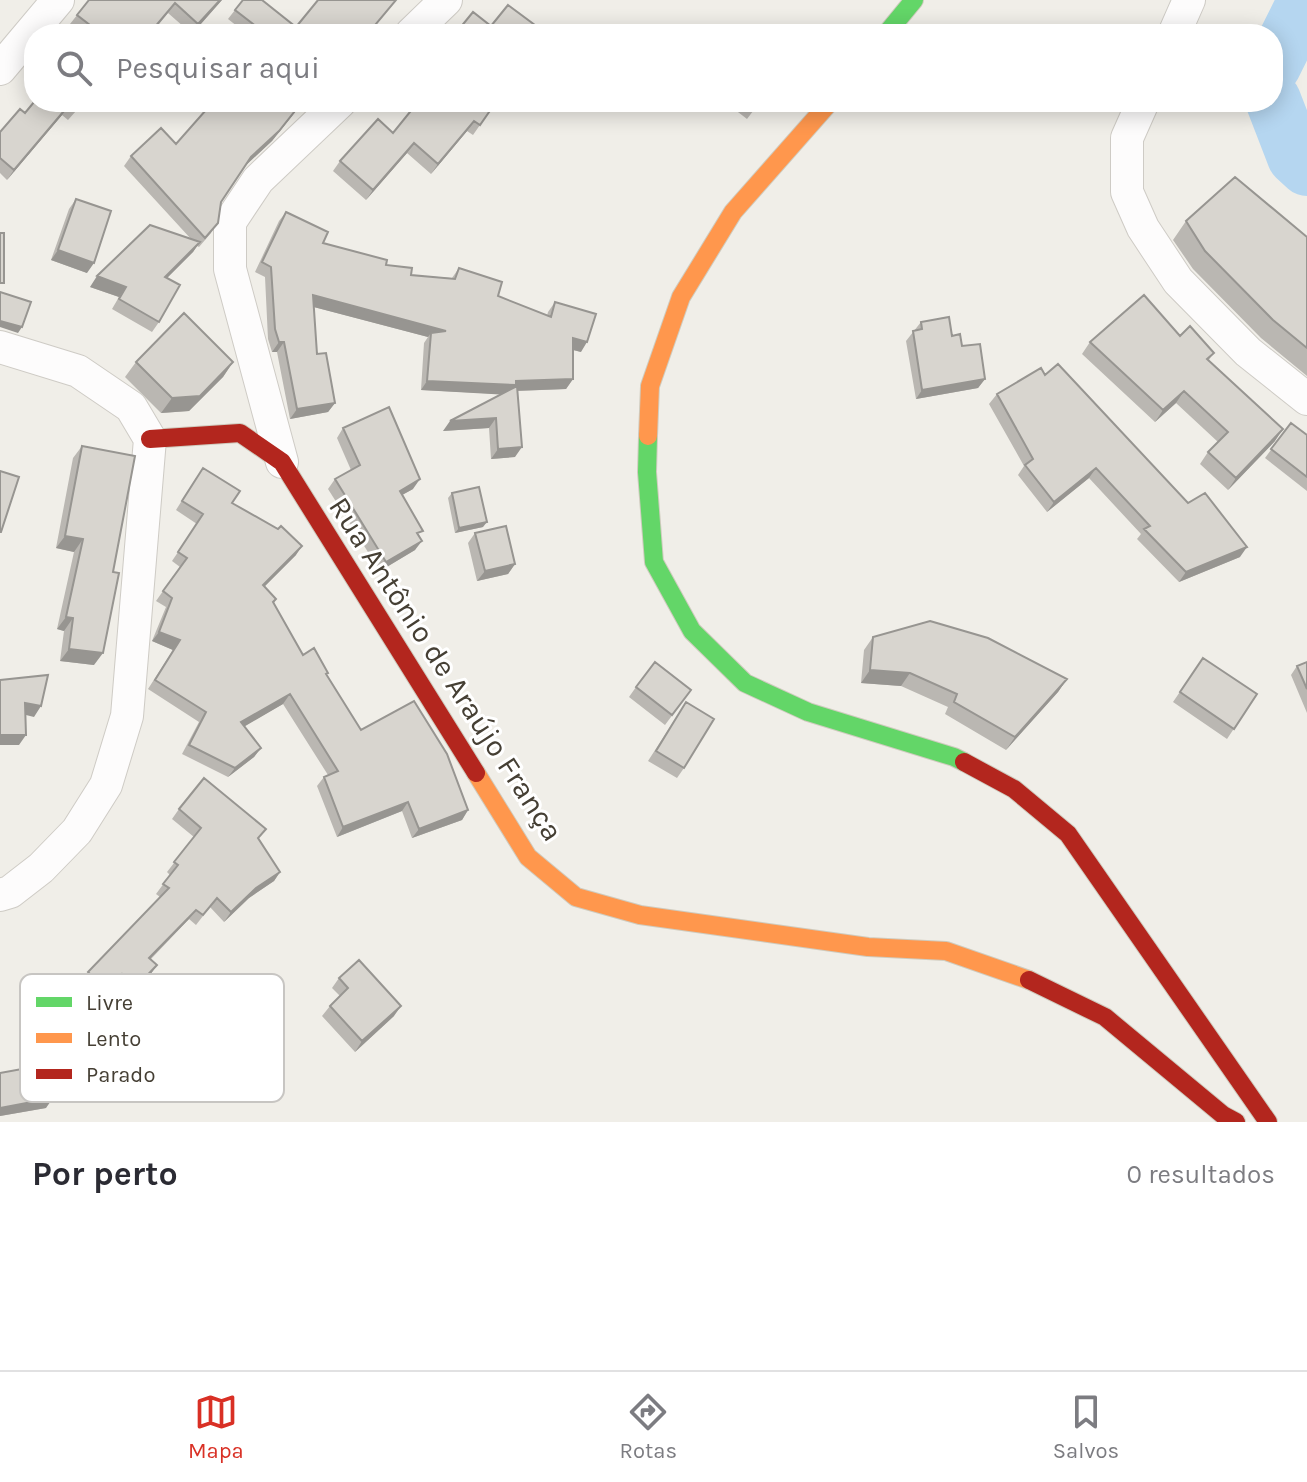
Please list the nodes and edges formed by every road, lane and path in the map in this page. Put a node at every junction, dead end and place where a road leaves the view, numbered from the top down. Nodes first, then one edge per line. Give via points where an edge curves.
1 (58, 0) edge
2 (446, 0) edge
3 (914, 0) edge
4 (1189, 0) edge
5 (38, 24) edge
6 (421, 24) edge
7 (894, 24) edge
8 (1178, 24) edge
9 (24, 40) edge
10 (0, 69) edge
11 (329, 112) edge
12 (821, 112) edge
13 (1139, 112) edge
14 (0, 347) edge
15 (1307, 399) edge
16 (150, 439) junction
17 (282, 462) junction
18 (0, 895) edge
19 (1236, 1122) edge
20 (1268, 1122) edge

1 - 5 street
2 - 6 street
3 - 7 main road
4 - 8 street
9 - 10 street
11 - 17 street via 258,180 230,222 230,269
12 - 20 main road via 733,212 681,297 650,386 647,472 654,562 692,631 745,683 808,712 954,757 1014,789 1068,834
13 - 15 street via 1127,138 1127,192 1143,228 1178,281 1248,352
14 - 16 street via 78,371 131,407
16 - 17 main road, Rua Antônio de Araújo França via 240,433
16 - 18 street via 127,716 106,785 77,831 41,868
17 - 19 main road, Rua Antônio de Araújo França via 528,857 576,897 640,915 868,947 946,951 1029,980 1105,1017

